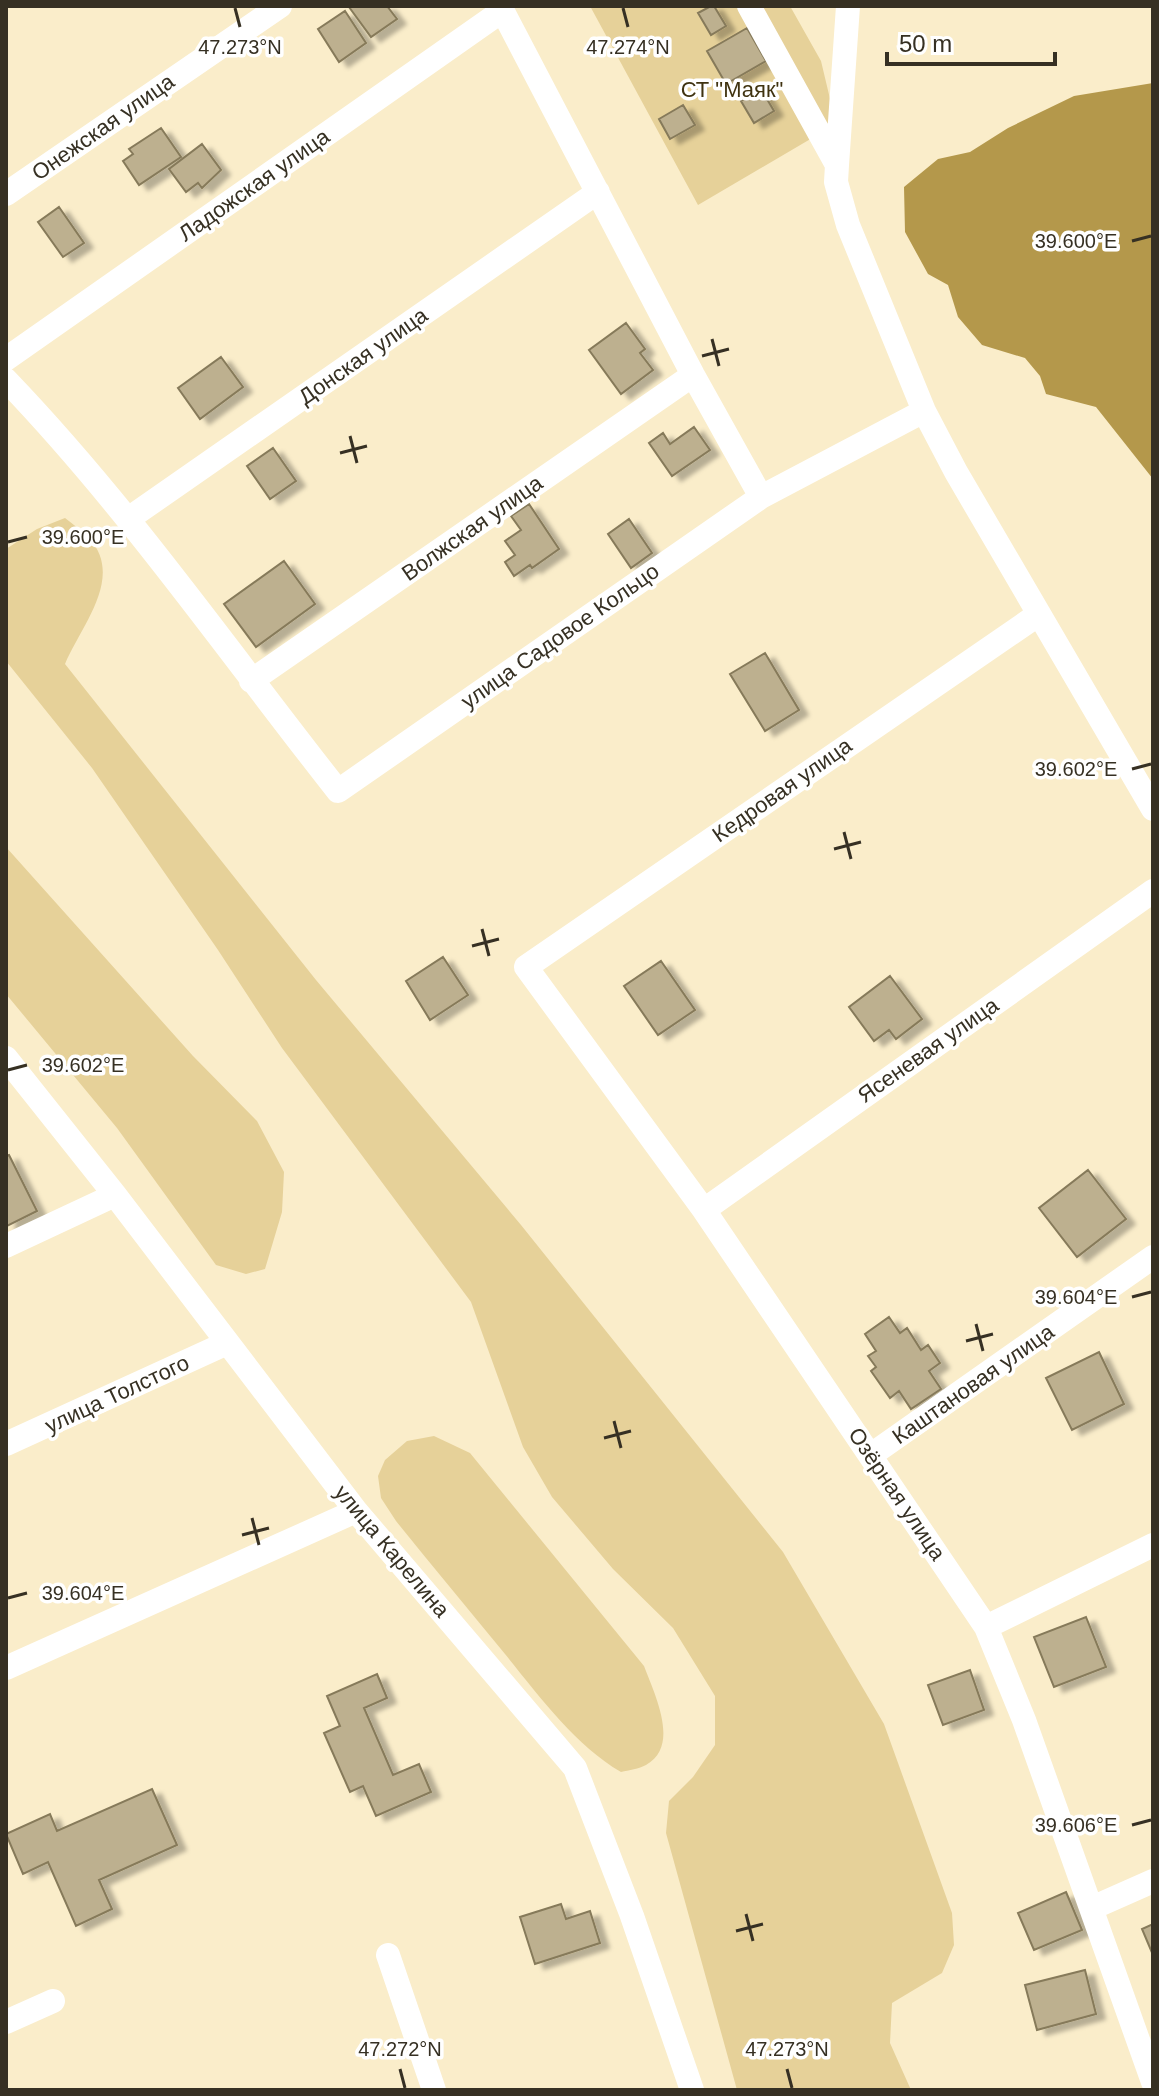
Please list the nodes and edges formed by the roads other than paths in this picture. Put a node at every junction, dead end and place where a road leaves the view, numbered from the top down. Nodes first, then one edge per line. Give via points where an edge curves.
1 (280, 6) edge
2 (749, 6) edge
3 (848, 6) edge
4 (501, 9) edge
5 (837, 165) junction
6 (598, 192) junction
7 (6, 194) edge
8 (6, 359) edge
9 (693, 375) junction
10 (6, 380) edge
11 (924, 411) junction
12 (761, 497) junction
13 (128, 519) junction
14 (1039, 614) junction
15 (251, 681) junction
16 (1153, 809) edge
17 (1153, 891) edge
18 (526, 967) joint
19 (6, 1058) edge
20 (115, 1195) junction
21 (704, 1210) junction
22 (6, 1246) edge
23 (1153, 1257) edge
24 (227, 1343) junction
25 (6, 1444) edge
26 (871, 1455) junction
27 (356, 1511) junction
28 (1153, 1545) edge
29 (986, 1627) junction
30 (6, 1668) edge
31 (1153, 1881) edge
32 (1092, 1908) junction
33 (388, 1955) dead end
34 (53, 2001) dead end
35 (6, 2022) edge
36 (1148, 2047) edge
37 (1153, 2082) edge
38 (434, 2090) edge
39 (692, 2090) edge

1 - 7 street, Онежская улица
2 - 5 street
3 - 5 street
4 - 6 street
4 - 8 street, Ладожская улица
5 - 11 street via 836,182 848,225
6 - 9 street
6 - 13 street, Донская улица
9 - 12 street
9 - 15 street, Волжская улица
10 - 13 street, улица Садовое Кольцо
11 - 12 street
11 - 14 street
12 - 15 street, улица Садовое Кольцо via 338,791
13 - 15 street, улица Садовое Кольцо
14 - 16 street
14 - 18 street, Кедровая улица
17 - 21 street, Ясеневая улица
18 - 21 street, Озёрная улица
19 - 20 street, улица Карелина
20 - 22 street
20 - 24 street, улица Карелина
21 - 26 street, Озёрная улица
23 - 26 street, Каштановая улица
24 - 25 street, улица Толстого
24 - 27 street, улица Карелина
26 - 29 street, Озёрная улица
27 - 30 street
27 - 39 street, улица Карелина via 575,1768
28 - 29 street
29 - 32 street, Озёрная улица
31 - 32 street
32 - 36 street, Озёрная улица
33 - 38 street
34 - 35 street
36 - 37 street, Озёрная улица

